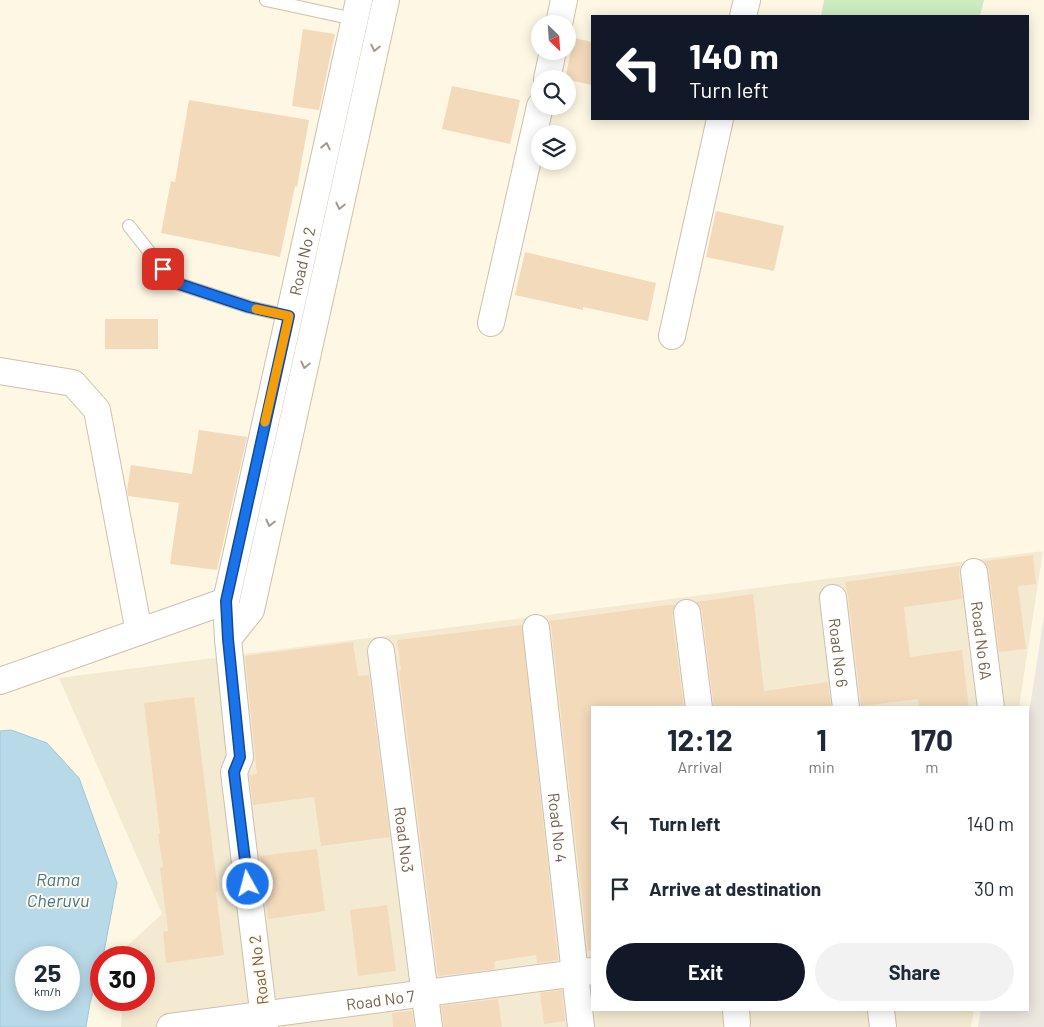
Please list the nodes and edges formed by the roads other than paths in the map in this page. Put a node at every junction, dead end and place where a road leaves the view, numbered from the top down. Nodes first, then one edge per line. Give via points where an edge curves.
1 (266, 0) edge
2 (386, 0) edge
3 (564, 0) edge
4 (747, 0) edge
5 (356, 10) edge
6 (561, 15) edge
7 (743, 15) edge
8 (538, 115) edge
9 (720, 120) edge
10 (129, 226) dead end
11 (289, 316) junction
12 (491, 323) dead end
13 (672, 336) dead end
14 (0, 370) edge
15 (974, 572) dead end
16 (833, 598) dead end
17 (226, 601) junction
18 (687, 613) dead end
19 (536, 628) dead end
20 (138, 632) junction
21 (228, 639) junction
22 (381, 651) dead end
23 (0, 681) edge
24 (699, 706) edge
25 (846, 706) edge
26 (990, 706) edge
27 (584, 972) edge
28 (424, 993) junction
29 (881, 1011) edge
30 (272, 1020) edge
31 (170, 1027) edge
32 (429, 1027) edge
33 (581, 1027) edge
34 (883, 1027) edge

1 - 5 lane
2 -> 21 street via 251,610
3 - 6 street
4 - 7 street
11 -> 5 street, Road No 2
8 - 12 street
9 - 13 street
10 - 11 lane via 173,282 249,307
11 - 17 street, Road No 2
14 - 20 street via 73,383 97,410
15 - 26 street, Road No 6A
16 - 25 street, Road No 6
17 - 20 street
17 - 21 street, Road No 2
18 - 24 street
19 - 27 street, Road No 4
20 - 23 street
21 - 30 street, Road No 2 via 240,757 234,772
22 - 28 street, Road No3
27 - 28 street, Road No 7
27 - 33 street, Road No 4
28 - 30 street, Road No 7
28 - 32 street, Road No3
29 - 34 street
30 - 31 street, Road No 7

